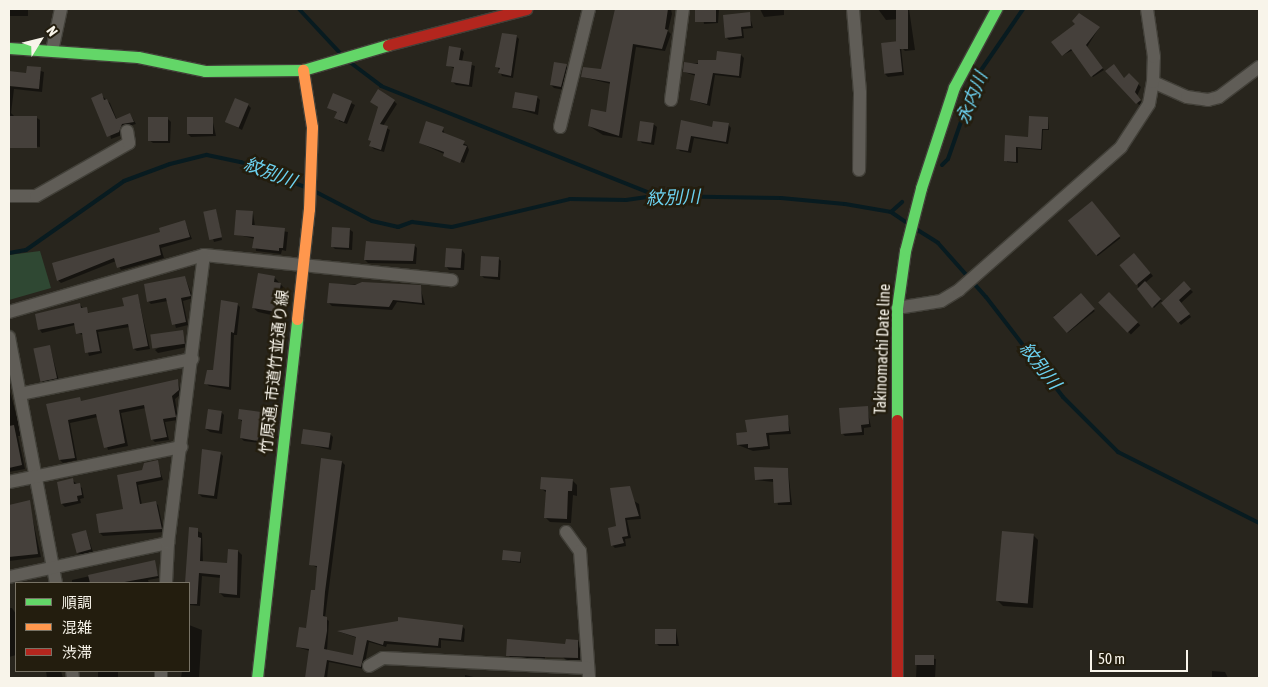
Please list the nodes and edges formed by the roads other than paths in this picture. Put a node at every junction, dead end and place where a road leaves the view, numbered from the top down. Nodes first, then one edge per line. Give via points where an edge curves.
1 (61, 9) edge
2 (471, 9) edge
3 (526, 9) edge
4 (589, 9) edge
5 (683, 9) edge
6 (853, 9) edge
7 (996, 9) edge
8 (1147, 9) edge
9 (466, 23) junction
10 (9, 48) edge
11 (52, 51) junction
12 (1259, 67) edge
13 (303, 70) junction
14 (1153, 82) junction
15 (671, 100) dead end
16 (560, 128) dead end
17 (127, 132) dead end
18 (859, 170) dead end
19 (9, 196) edge
20 (204, 255) junction
21 (302, 262) junction
22 (452, 280) dead end
23 (897, 308) junction
24 (9, 312) edge
25 (9, 337) edge
26 (192, 359) junction
27 (20, 394) junction
28 (181, 446) junction
29 (36, 476) junction
30 (9, 482) edge
31 (566, 532) dead end
32 (168, 543) junction
33 (52, 568) junction
34 (9, 577) edge
35 (56, 582) edge
36 (166, 582) edge
37 (369, 666) dead end
38 (588, 673) edge
39 (257, 678) edge
40 (897, 678) edge

1 - 11 street
2 - 9 street
3 - 9 street
4 - 16 street
5 - 15 street
6 - 18 street via 860,93
7 - 23 street, Takinomachi Date line via 954,87 921,188 905,251
8 - 14 street via 1154,57
9 - 13 street
10 - 11 street
11 - 13 street via 138,57 205,71
12 - 14 street via 1219,97 1208,100 1187,97
13 - 21 street, 竹原通, 市道竹並通り線 via 312,127 312,170
14 - 23 street via 1149,104 1121,148 959,290 941,301
17 - 19 street via 129,144 36,196
20 - 21 street
20 - 24 street
20 - 26 street
21 - 22 street
21 - 39 street, 竹原通, 市道竹並通り線
23 - 40 street, Takinomachi Date line
25 - 27 street
26 - 27 street
26 - 28 street
27 - 29 street
28 - 29 street
28 - 32 street
29 - 30 street
29 - 33 street
31 - 38 street via 580,551
32 - 33 street
32 - 36 street
33 - 34 street
33 - 35 street
37 - 38 street via 383,658

